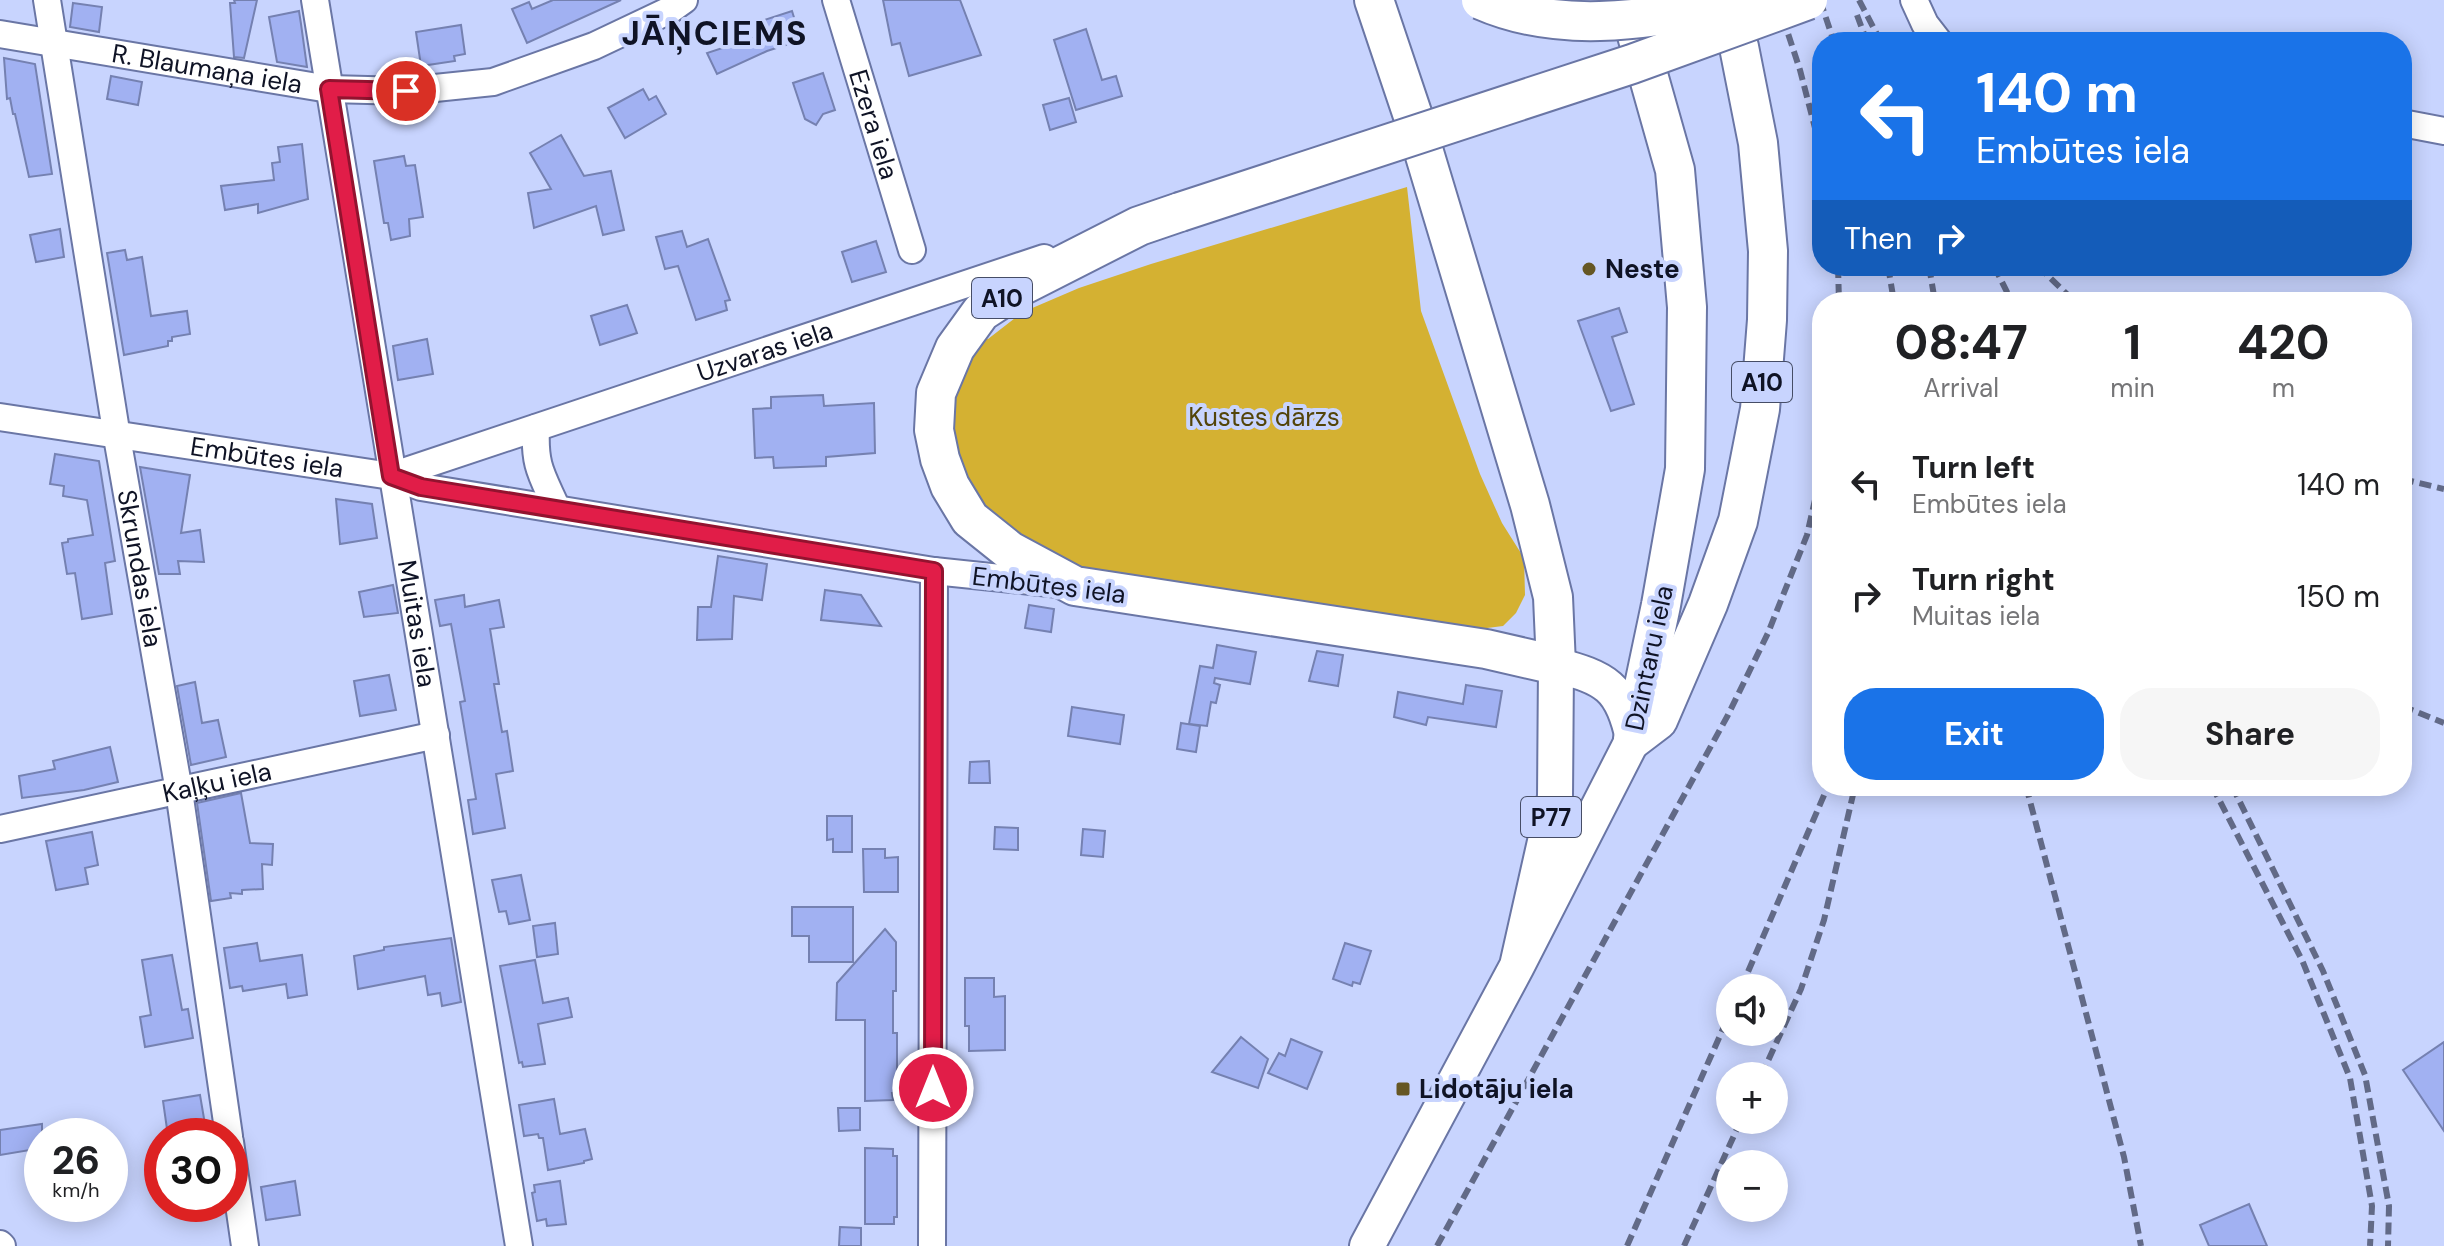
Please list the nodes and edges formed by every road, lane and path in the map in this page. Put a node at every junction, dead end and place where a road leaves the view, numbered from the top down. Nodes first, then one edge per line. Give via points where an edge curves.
1 (47, 0) edge
2 (315, 0) edge
3 (684, 0) edge
4 (836, 0) edge
5 (1374, 0) edge
6 (1481, 0) edge
7 (1627, 0) edge
8 (1723, 0) edge
9 (1755, 0) edge
10 (1808, 0) edge
11 (1914, 0) edge
12 (1931, 32) edge
13 (0, 34) edge
14 (55, 43) junction
15 (329, 89) junction
16 (2412, 125) edge
17 (2444, 131) edge
18 (1139, 226) junction
19 (912, 250) dead end
20 (0, 417) edge
21 (536, 428) junction
22 (117, 437) junction
23 (391, 476) junction
24 (557, 509) junction
25 (934, 571) junction
26 (1075, 586) junction
27 (1556, 665) junction
28 (436, 735) junction
29 (1633, 739) junction
30 (179, 791) junction
31 (0, 829) edge
32 (1517, 966) junction
33 (226, 1118) edge
34 (242, 1222) edge
35 (245, 1246) edge
36 (519, 1246) edge
37 (932, 1246) edge
38 (1367, 1246) edge

1 - 14 street, Skrundas iela
2 - 15 street, Muitas iela
3 - 15 street, R. Blaumaņa iela via 594,46 493,82 406,91
4 - 19 street, Ezera iela
5 - 27 highway via 1530,505 1553,597
6 - 9 highway, bridge via 1549,21 1602,22
7 - 29 highway, Dzintaru iela via 1675,170 1687,307 1685,469
8 - 29 highway, A10 via 1739,47 1758,143 1768,251 1760,409 1738,521 1708,604 1658,720
10 - 18 highway, A10, bridge via 1632,64
11 - 12 street
13 - 14 street, R. Blaumaņa iela
14 - 15 street, R. Blaumaņa iela
14 - 22 street, Skrundas iela
15 - 23 street, Muitas iela
16 - 17 street
18 - 21 street, Uzvaras iela
18 - 26 highway, A10 via 981,312 955,348 936,393 934,430 940,459 970,519 1010,551
20 - 22 street, Embūtes iela
21 - 23 street, Uzvaras iela
21 - 24 street via 534,454
22 - 23 street, Embūtes iela
22 - 30 street, Skrundas iela
23 - 24 street, Embūtes iela via 421,487
23 - 28 street, Muitas iela
24 - 25 street, Embūtes iela
25 - 26 street, Embūtes iela
25 - 37 street
26 - 27 highway, Embūtes iela / A10 via 1486,649
27 - 29 main road, Embūtes iela via 1593,675 1613,691 1628,713
27 - 32 main road, P77 via 1555,797
28 - 30 street, Kaļķu iela
28 - 36 street, Muitas iela
29 - 32 main road, Dzintaru iela / P77
30 - 31 street, Kaļķu iela
30 - 33 street, Skrundas iela
32 - 38 main road, Dzintaru iela / P77
34 - 35 street

